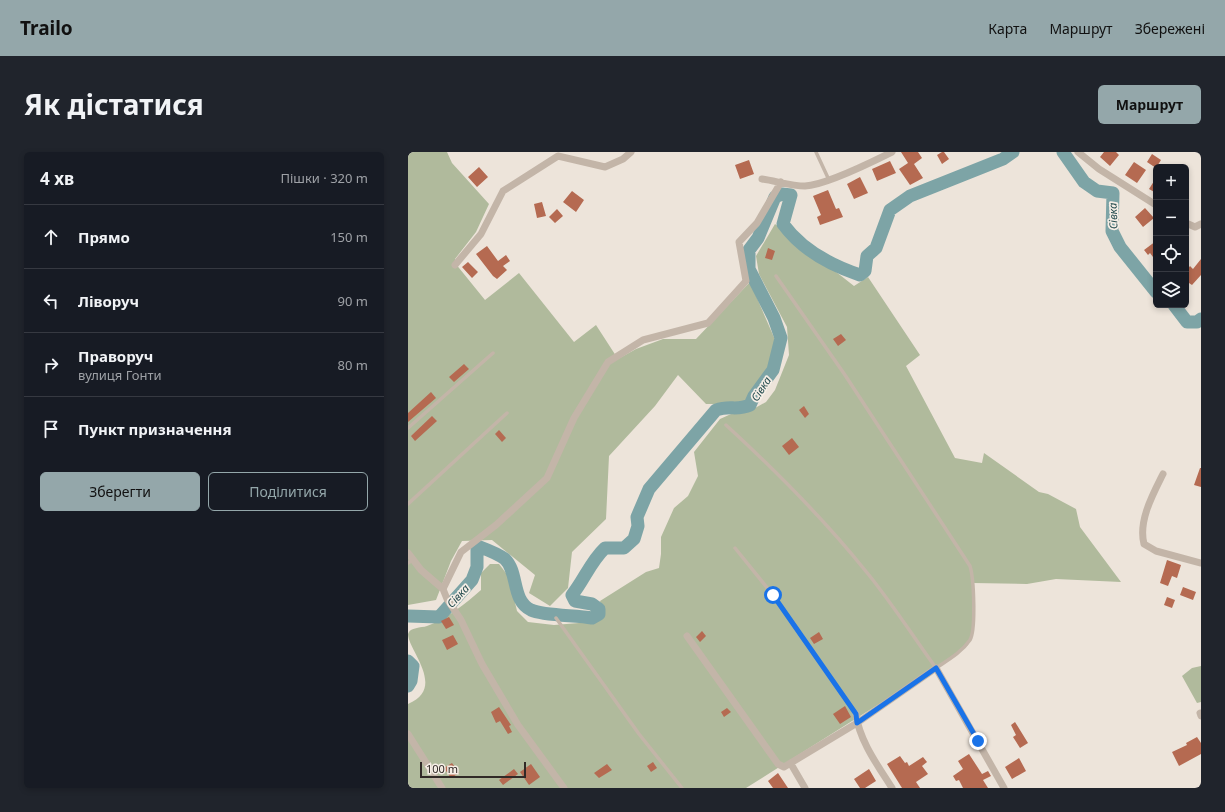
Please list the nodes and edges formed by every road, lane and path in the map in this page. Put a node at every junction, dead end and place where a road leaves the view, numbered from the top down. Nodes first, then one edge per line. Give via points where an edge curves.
1 (631, 152) edge
2 (816, 152) edge
3 (892, 152) edge
4 (1078, 152) edge
5 (762, 179) dead end
6 (829, 180) junction
7 (781, 182) junction
8 (1153, 203) edge
9 (1189, 224) edge
10 (1201, 224) edge
11 (455, 265) dead end
12 (776, 276) dead end
13 (493, 353) dead end
14 (507, 413) dead end
15 (726, 425) dead end
16 (408, 428) edge
17 (1163, 474) dead end
18 (408, 504) edge
19 (735, 548) dead end
20 (408, 553) edge
21 (411, 562) edge
22 (1201, 563) edge
23 (443, 589) junction
24 (556, 618) dead end
25 (687, 636) dead end
26 (936, 668) junction
27 (856, 714) joint
28 (857, 723) junction
29 (408, 734) edge
30 (791, 764) junction
31 (442, 788) edge
32 (564, 788) edge
33 (682, 788) edge
34 (805, 788) edge
35 (892, 788) edge
36 (1004, 788) edge

1 - 11 street via 623,159 605,167 558,156 503,191 481,234
2 - 6 lane
3 - 6 street
4 - 8 street via 1099,169
5 - 7 street
6 - 7 street via 806,186
7 - 23 street via 757,223 739,242 746,281 708,323 643,340 608,362 574,418 547,478 496,525 460,552
9 - 10 street via 1195,227
12 - 26 lane via 845,374 970,566 973,578 971,639 963,650
13 - 16 lane
14 - 18 lane
15 - 26 lane via 774,470 866,571
17 - 22 street via 1149,504 1142,535 1144,544 1156,551
19 - 27 lane via 773,595
20 - 21 street
21 - 23 street
23 - 32 street via 482,664 518,725
24 - 33 lane via 639,734
25 - 30 street via 778,764 784,767
26 - 28 street
26 - 36 street
27 - 28 street
28 - 30 street
28 - 35 street via 876,763
29 - 31 street
30 - 34 street

